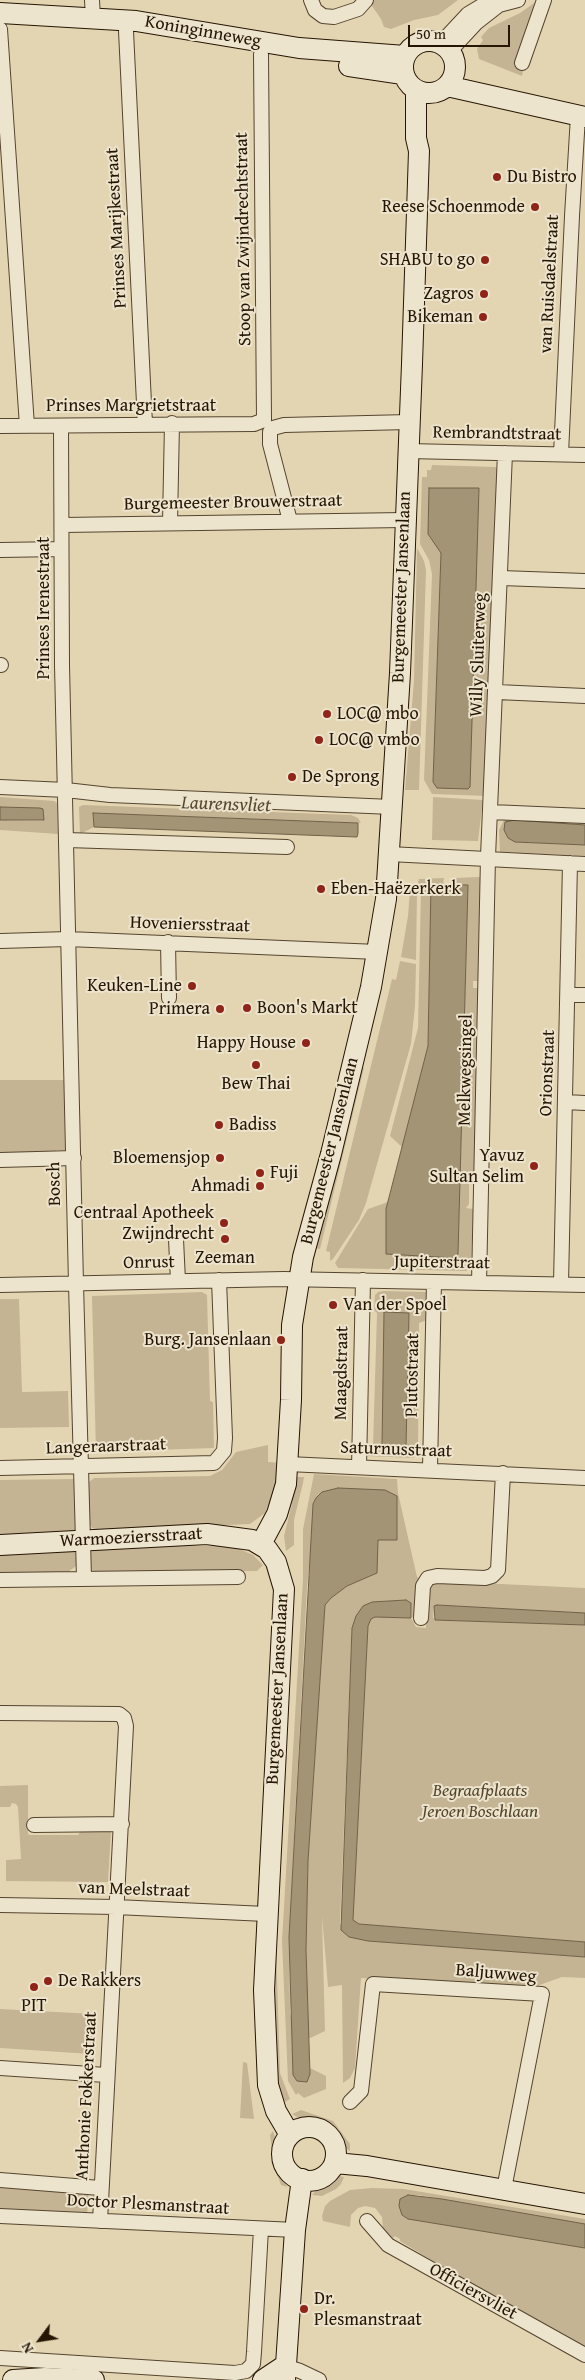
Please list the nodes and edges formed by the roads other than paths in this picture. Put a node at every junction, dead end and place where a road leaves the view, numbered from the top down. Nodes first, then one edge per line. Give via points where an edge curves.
1 (311, 0) edge
2 (518, 0) edge
3 (544, 0) edge
4 (366, 1) edge
5 (92, 8) edge
6 (0, 13) edge
7 (0, 23) edge
8 (0, 29) edge
9 (126, 31) junction
10 (445, 47) junction
11 (261, 54) junction
12 (522, 63) dead end
13 (404, 65) junction
14 (438, 85) junction
15 (583, 112) edge
16 (409, 422) junction
17 (172, 423) junction
18 (145, 424) junction
19 (0, 426) edge
20 (27, 426) junction
21 (61, 426) junction
22 (266, 427) junction
23 (408, 451) junction
24 (505, 453) junction
25 (561, 454) junction
26 (585, 455) edge
27 (404, 520) junction
28 (290, 521) junction
29 (170, 523) junction
30 (62, 525) junction
31 (61, 549) junction
32 (0, 550) edge
33 (501, 578) junction
34 (585, 581) edge
35 (497, 692) junction
36 (585, 696) edge
37 (0, 787) edge
38 (66, 790) junction
39 (392, 807) junction
40 (491, 812) junction
41 (585, 816) edge
42 (67, 840) junction
43 (287, 847) dead end
44 (389, 854) junction
45 (488, 857) junction
46 (570, 863) junction
47 (585, 864) edge
48 (68, 939) junction
49 (0, 941) edge
50 (168, 942) junction
51 (378, 952) junction
52 (569, 995) junction
53 (585, 995) edge
54 (169, 998) dead end
55 (566, 1102) junction
56 (585, 1103) edge
57 (74, 1158) junction
58 (0, 1160) edge
59 (176, 1239) dead end
60 (299, 1279) junction
61 (219, 1280) junction
62 (363, 1280) junction
63 (178, 1281) junction
64 (434, 1282) junction
65 (479, 1283) junction
66 (76, 1284) junction
67 (561, 1284) junction
68 (0, 1285) edge
69 (585, 1285) edge
70 (288, 1464) junction
71 (82, 1466) junction
72 (359, 1467) junction
73 (0, 1468) edge
74 (430, 1469) junction
75 (503, 1474) junction
76 (585, 1478) edge
77 (83, 1539) junction
78 (261, 1544) junction
79 (0, 1545) edge
80 (238, 1577) dead end
81 (84, 1578) junction
82 (0, 1580) edge
83 (421, 1618) dead end
84 (0, 1713) edge
85 (122, 1824) junction
86 (34, 1825) dead end
87 (0, 1905) edge
88 (116, 1907) junction
89 (266, 1914) junction
90 (0, 2068) edge
91 (106, 2075) junction
92 (350, 2102) dead end
93 (290, 2135) junction
94 (335, 2163) junction
95 (0, 2180) edge
96 (302, 2180) junction
97 (100, 2188) junction
98 (504, 2189) junction
99 (585, 2204) edge
100 (0, 2216) edge
101 (100, 2220) junction
102 (367, 2221) dead end
103 (261, 2229) junction
104 (295, 2230) junction
105 (585, 2355) edge
106 (0, 2358) edge
107 (258, 2372) edge
108 (285, 2373) edge
109 (13, 2380) edge
110 (94, 2380) edge
111 (319, 2380) edge

1 - 4 street via 323,16 334,17 358,8
2 - 10 street via 499,5
3 - 12 street
5 - 6 street, Koninginneweg
5 - 13 street, Koninginneweg via 164,25
7 - 9 street, Koninginneweg
8 - 20 street
9 - 11 street, Koninginneweg
9 - 18 street, Prinses Marijkestraat
10 - 13 street via 422,41 414,45
10 - 14 street via 454,61
11 - 13 street, Koninginneweg via 304,62
11 - 22 street, Stoop van Zwijndrechtstraat
13 - 14 street via 408,83
14 - 15 street
14 - 16 street, Burgemeester Jansenlaan via 425,140 419,151
15 - 25 street, van Ruisdaelstraat via 572,216
16 - 22 street, Prinses Margrietstraat
16 - 23 street, Burgemeester Jansenlaan
17 - 18 street, Prinses Margrietstraat
17 - 22 street, Prinses Margrietstraat
17 - 29 street
18 - 21 street, Prinses Margrietstraat
19 - 20 street, Prinses Margrietstraat
20 - 21 street, Prinses Margrietstraat
21 - 30 street, Prinses Irenestraat
22 - 28 street, Stoop van Zwijndrechtstraat
23 - 24 street, Rembrandtstraat
23 - 27 street, Burgemeester Jansenlaan
24 - 25 street, Rembrandtstraat
24 - 33 street, Willy Sluiterweg
25 - 26 street, Rembrandtstraat
27 - 28 street, Burgemeester Brouwerstraat
27 - 39 street, Burgemeester Jansenlaan
28 - 29 street, Burgemeester Brouwerstraat
29 - 30 street, Burgemeester Brouwerstraat
30 - 31 street, Prinses Irenestraat
31 - 32 street
31 - 38 street, Prinses Irenestraat
33 - 34 street
33 - 35 street, Willy Sluiterweg
35 - 36 street
35 - 40 street, Willy Sluiterweg
37 - 38 street
38 - 39 street via 110,796
38 - 42 street, Bosch
39 - 44 street, Burgemeester Jansenlaan
40 - 41 street
40 - 45 street, Willy Sluiterweg
42 - 43 street
42 - 48 street, Bosch
44 - 45 street
44 - 51 street, Burgemeester Jansenlaan
45 - 46 street
45 - 65 street, Melkwegsingel
46 - 47 street
46 - 52 street, Orionstraat
48 - 49 street, Hoveniersstraat
48 - 50 street, Hoveniersstraat
48 - 57 street, Bosch
50 - 51 street, Hoveniersstraat
50 - 54 street
51 - 60 street, Burgemeester Jansenlaan via 354,1062
52 - 53 street
52 - 55 street, Orionstraat
55 - 56 street
55 - 67 street, Orionstraat
57 - 58 street
57 - 66 street, Bosch
59 - 63 street
60 - 61 street, Onrust
60 - 62 street, Jupiterstraat
60 - 70 street, Burgemeester Jansenlaan via 292,1326
61 - 63 street, Onrust
61 - 71 street, Langeraarstraat via 224,1451 214,1463
62 - 64 street, Jupiterstraat
62 - 72 street, Maagdstraat
63 - 66 street, Onrust
64 - 65 street, Jupiterstraat
64 - 74 street, Plutostraat
65 - 67 street, Jupiterstraat
66 - 68 street, Onrust
66 - 71 street, Bosch
67 - 69 street, Jupiterstraat
70 - 72 street, Saturnusstraat
70 - 78 street, Burgemeester Jansenlaan via 277,1514
71 - 73 street, Langeraarstraat
71 - 77 street, Bosch
72 - 74 street, Saturnusstraat
74 - 75 street, Saturnusstraat
75 - 76 street, Saturnusstraat
75 - 83 street via 498,1570 485,1578 428,1578 423,1586
77 - 78 street, Warmoeziersstraat via 207,1534 243,1537
77 - 79 street, Warmoeziersstraat
77 - 81 street, Bosch
78 - 89 street, Burgemeester Jansenlaan via 276,1562 284,1589
80 - 81 street, Warmoeziersstraat
81 - 82 street, Warmoeziersstraat
84 - 85 street, Anthonie Fokkerstraat via 119,1714 124,1718
85 - 86 street
85 - 88 street, Anthonie Fokkerstraat
87 - 88 street, van Meelstraat
88 - 89 street, van Meelstraat
88 - 91 street, Anthonie Fokkerstraat
89 - 93 street, Burgemeester Jansenlaan via 267,2077 276,2111
90 - 91 street
91 - 97 street, Anthonie Fokkerstraat
92 - 98 street, Baljuwweg via 361,2091 373,1984 542,1994
93 - 94 street via 309,2127 325,2132 336,2150
93 - 96 street via 283,2147 283,2161 290,2172
94 - 96 street via 320,2178
94 - 98 street
95 - 97 street, Doctor Plesmanstraat
96 - 104 street
97 - 101 street, Anthonie Fokkerstraat
98 - 99 street
100 - 101 street, Doctor Plesmanstraat
101 - 103 street, Doctor Plesmanstraat
102 - 105 street, Officiersvliet via 388,2245
103 - 104 street, Doctor Plesmanstraat
103 - 107 street
104 - 108 street
106 - 107 street
107 - 108 street
108 - 111 street via 300,2371
109 - 110 street

